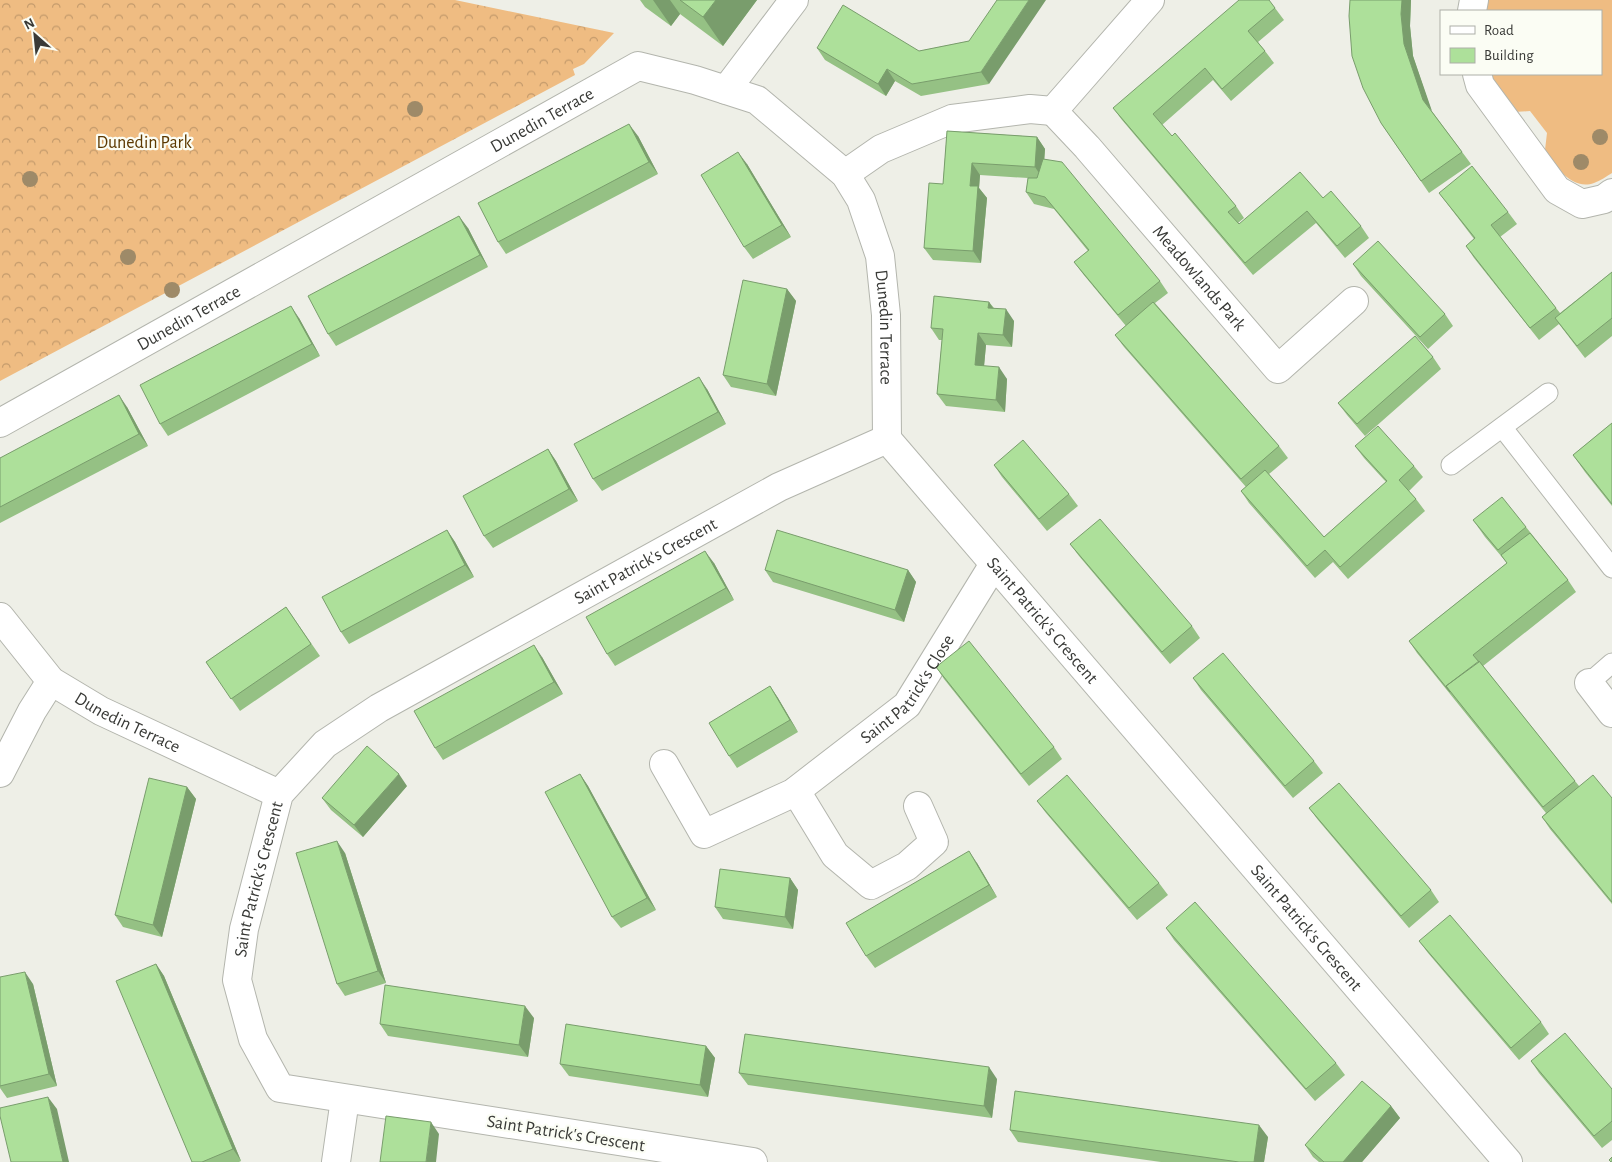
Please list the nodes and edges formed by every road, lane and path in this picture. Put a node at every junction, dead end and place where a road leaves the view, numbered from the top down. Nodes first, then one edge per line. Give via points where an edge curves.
1 (794, 0) edge
2 (1150, 0) edge
3 (1477, 75) edge
4 (726, 90) junction
5 (1054, 111) junction
6 (846, 174) junction
7 (1612, 193) edge
8 (1354, 301) dead end
9 (1548, 393) dead end
10 (0, 422) edge
11 (1502, 427) junction
12 (887, 439) junction
13 (1451, 465) dead end
14 (994, 564) junction
15 (1612, 568) edge
16 (0, 617) edge
17 (1612, 663) edge
18 (51, 681) junction
19 (1589, 683) joint
20 (1612, 713) edge
21 (664, 764) dead end
22 (0, 773) edge
23 (796, 791) junction
24 (279, 794) junction
25 (918, 806) dead end
26 (345, 1099) junction
27 (336, 1162) edge
28 (753, 1162) edge
29 (1508, 1162) edge

1 - 4 street
2 - 5 street
3 - 7 street via 1480,84 1557,190 1582,204 1604,199
4 - 6 street, Dunedin Terrace via 757,100
4 - 10 street, Dunedin Terrace via 638,66
5 - 6 street via 1030,109 952,119 881,149
5 - 8 street, Meadowlands Park via 1278,368
6 - 12 street, Dunedin Terrace via 861,200 880,256 886,315
9 - 11 lane
11 - 13 lane
11 - 15 lane
12 - 14 street, Saint Patrick's Crescent
12 - 24 street, Saint Patrick's Crescent via 779,487 378,708 325,744
14 - 23 street, Saint Patrick's Close via 907,705
14 - 29 street, Saint Patrick's Crescent
16 - 18 street, Dunedin Terrace
17 - 19 lane
18 - 22 street
18 - 24 street, Dunedin Terrace via 101,711
19 - 20 street
21 - 23 street, Saint Patrick's Close via 704,834
23 - 25 street via 835,855 871,885 907,866 934,842
24 - 26 street, Saint Patrick's Crescent via 244,929 237,980 253,1039 280,1088
26 - 27 street
26 - 28 street, Saint Patrick's Crescent

